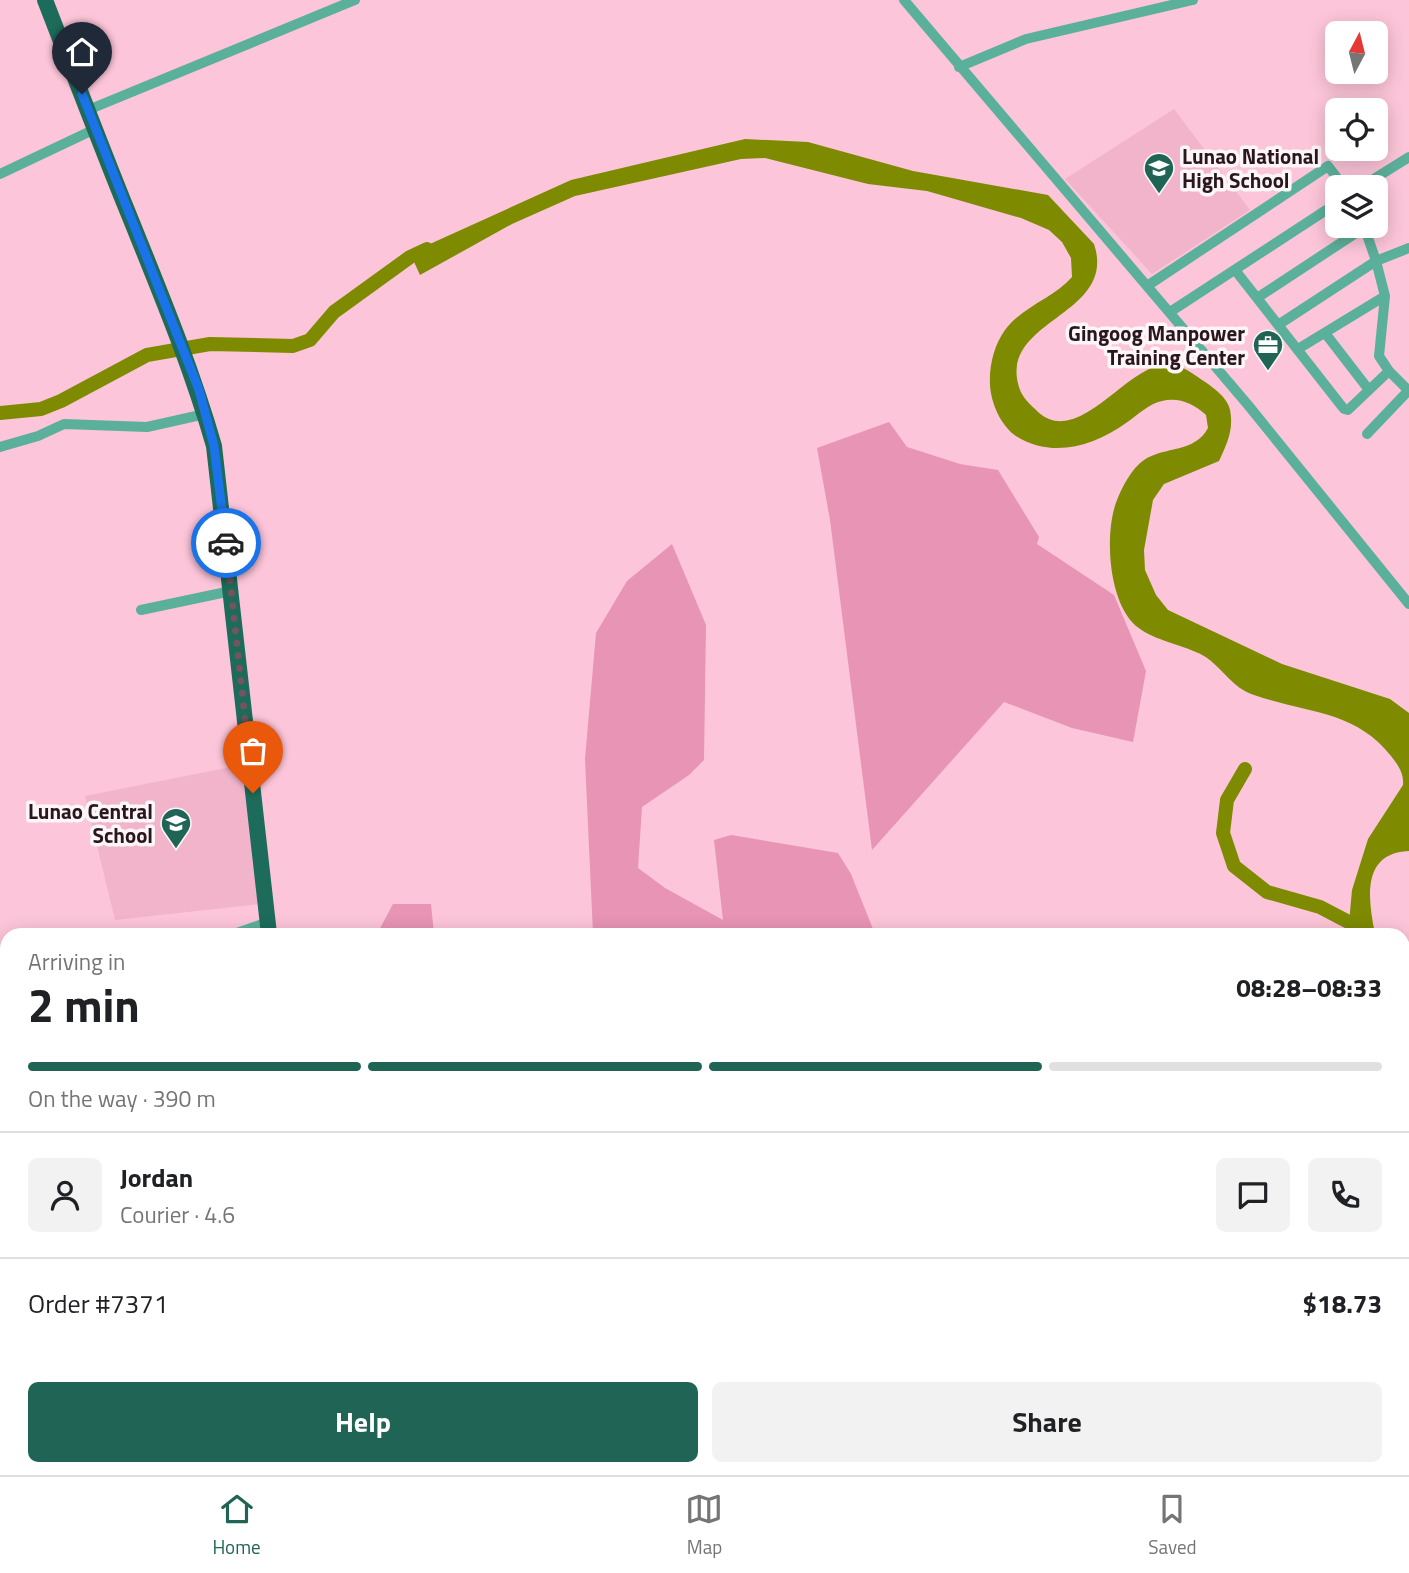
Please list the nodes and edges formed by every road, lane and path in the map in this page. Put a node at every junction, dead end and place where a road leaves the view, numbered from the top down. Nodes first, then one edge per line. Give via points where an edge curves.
1 (45, 0) edge
2 (355, 0) edge
3 (904, 0) edge
4 (1194, 0) edge
5 (959, 66) junction
6 (88, 110) junction
7 (95, 129) junction
8 (1409, 157) edge
9 (0, 174) edge
10 (1335, 175) edge
11 (1380, 175) edge
12 (1325, 211) edge
13 (1347, 238) edge
14 (1368, 238) edge
15 (1409, 248) edge
16 (1376, 261) junction
17 (1235, 270) junction
18 (1147, 286) junction
19 (1385, 296) junction
20 (1257, 298) junction
21 (1170, 312) junction
22 (1278, 325) junction
23 (1325, 333) junction
24 (1298, 349) junction
25 (1389, 371) junction
26 (1369, 390) junction
27 (1409, 391) edge
28 (205, 414) junction
29 (1367, 434) dead end
30 (0, 447) edge
31 (231, 590) junction
32 (1409, 604) edge
33 (141, 610) dead end
34 (268, 928) edge

1 - 6 highway
2 - 6 street
3 - 5 street
4 - 5 street via 1026,39
5 - 18 street
6 - 7 highway
7 - 9 street
7 - 28 highway via 169,307
8 - 11 street
10 - 18 street via 1328,166
12 - 17 street
13 - 20 street
14 - 16 street
15 - 16 street
16 - 19 street
16 - 22 street
17 - 20 street
17 - 21 street
18 - 21 street
19 - 23 street
19 - 25 street via 1378,351
20 - 22 street
21 - 32 street
22 - 24 street
23 - 24 street
23 - 26 street
24 - 26 street via 1344,409
25 - 26 street
25 - 27 street
27 - 29 street
28 - 30 street via 147,427 64,424
28 - 31 highway via 219,479
31 - 33 street
31 - 34 highway

